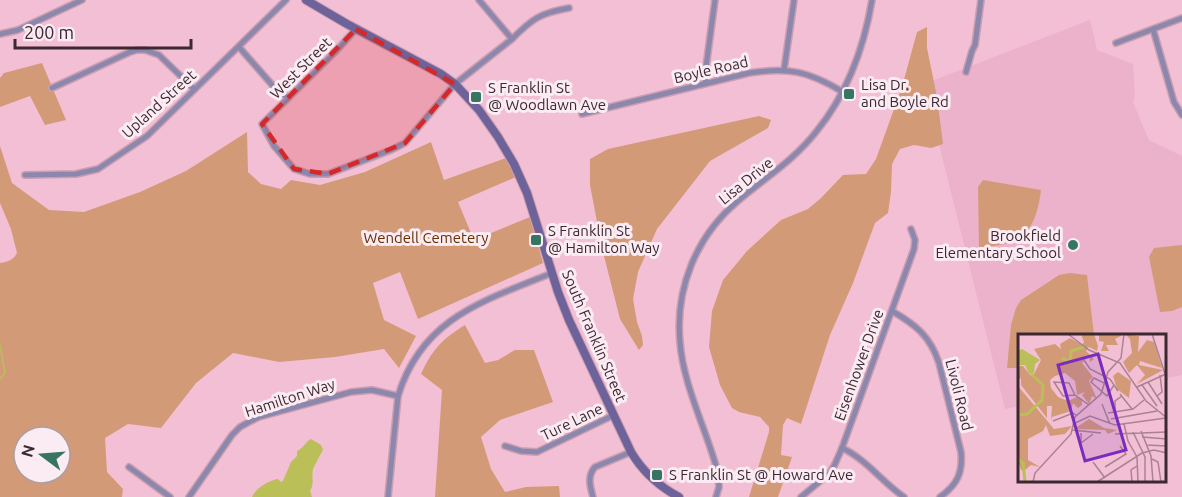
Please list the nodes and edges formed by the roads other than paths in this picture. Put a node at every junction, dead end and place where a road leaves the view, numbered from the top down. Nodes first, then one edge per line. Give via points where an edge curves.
1 (82, 0) edge
2 (286, 0) edge
3 (306, 0) edge
4 (479, 0) edge
5 (715, 0) edge
6 (794, 0) edge
7 (872, 0) edge
8 (981, 0) edge
9 (569, 8) dead end
10 (1182, 18) edge
11 (356, 29) junction
12 (1153, 29) junction
13 (0, 34) edge
14 (512, 39) junction
15 (1116, 43) dead end
16 (239, 47) junction
17 (784, 70) junction
18 (966, 72) dead end
19 (705, 83) junction
20 (455, 84) junction
21 (52, 88) dead end
22 (194, 89) junction
23 (843, 92) junction
24 (288, 98) junction
25 (582, 114) dead end
26 (1182, 115) edge
27 (24, 175) dead end
28 (911, 229) dead end
29 (552, 273) junction
30 (892, 311) junction
31 (398, 396) junction
32 (614, 415) junction
33 (505, 446) dead end
34 (842, 448) junction
35 (631, 452) junction
36 (129, 467) dead end
37 (170, 497) edge
38 (189, 497) edge
39 (388, 497) edge
40 (593, 497) edge
41 (679, 497) edge
42 (716, 497) edge
43 (801, 497) edge
44 (904, 497) edge
45 (940, 497) edge

1 - 13 street via 18,30
2 - 16 street, Upland Street
3 - 11 main road, South Franklin Street
4 - 14 street
5 - 19 street
6 - 17 street
7 - 23 street, Lisa Drive via 864,39
8 - 18 street via 975,45
9 - 14 street via 531,20
10 - 12 street
11 - 20 main road, South Franklin Street
11 - 24 street, West Street
12 - 15 street
12 - 26 street via 1173,102
14 - 20 street
16 - 22 street, Upland Street
16 - 24 street
17 - 19 street, Boyle Road
17 - 23 street, Boyle Road via 810,76
19 - 25 street, Boyle Road
20 - 24 street, West Street via 405,143 328,174 294,169 262,124
20 - 29 main road, South Franklin Street via 479,110 514,164
21 - 22 street via 137,50 164,58
22 - 27 street, Upland Street via 142,140 98,170
23 - 42 street, Lisa Drive via 805,145 714,225 686,279 681,297 680,344 686,376 718,473
28 - 30 street, Eisenhower Drive via 914,249
29 - 31 street via 452,318 418,353
29 - 32 main road, South Franklin Street via 569,320
30 - 34 street, Eisenhower Drive
30 - 45 street, Livoli Road via 924,334 939,363 962,461 957,479
31 - 38 street, Hamilton Way via 372,390 351,392 249,422 232,435
31 - 39 street
32 - 33 street, Ture Lane via 537,452
32 - 35 main road, South Franklin Street
34 - 43 street, Eisenhower Drive via 830,473
34 - 44 street via 858,456
35 - 40 street via 595,467 590,480
35 - 41 main road, South Franklin Street via 654,481
36 - 37 street

